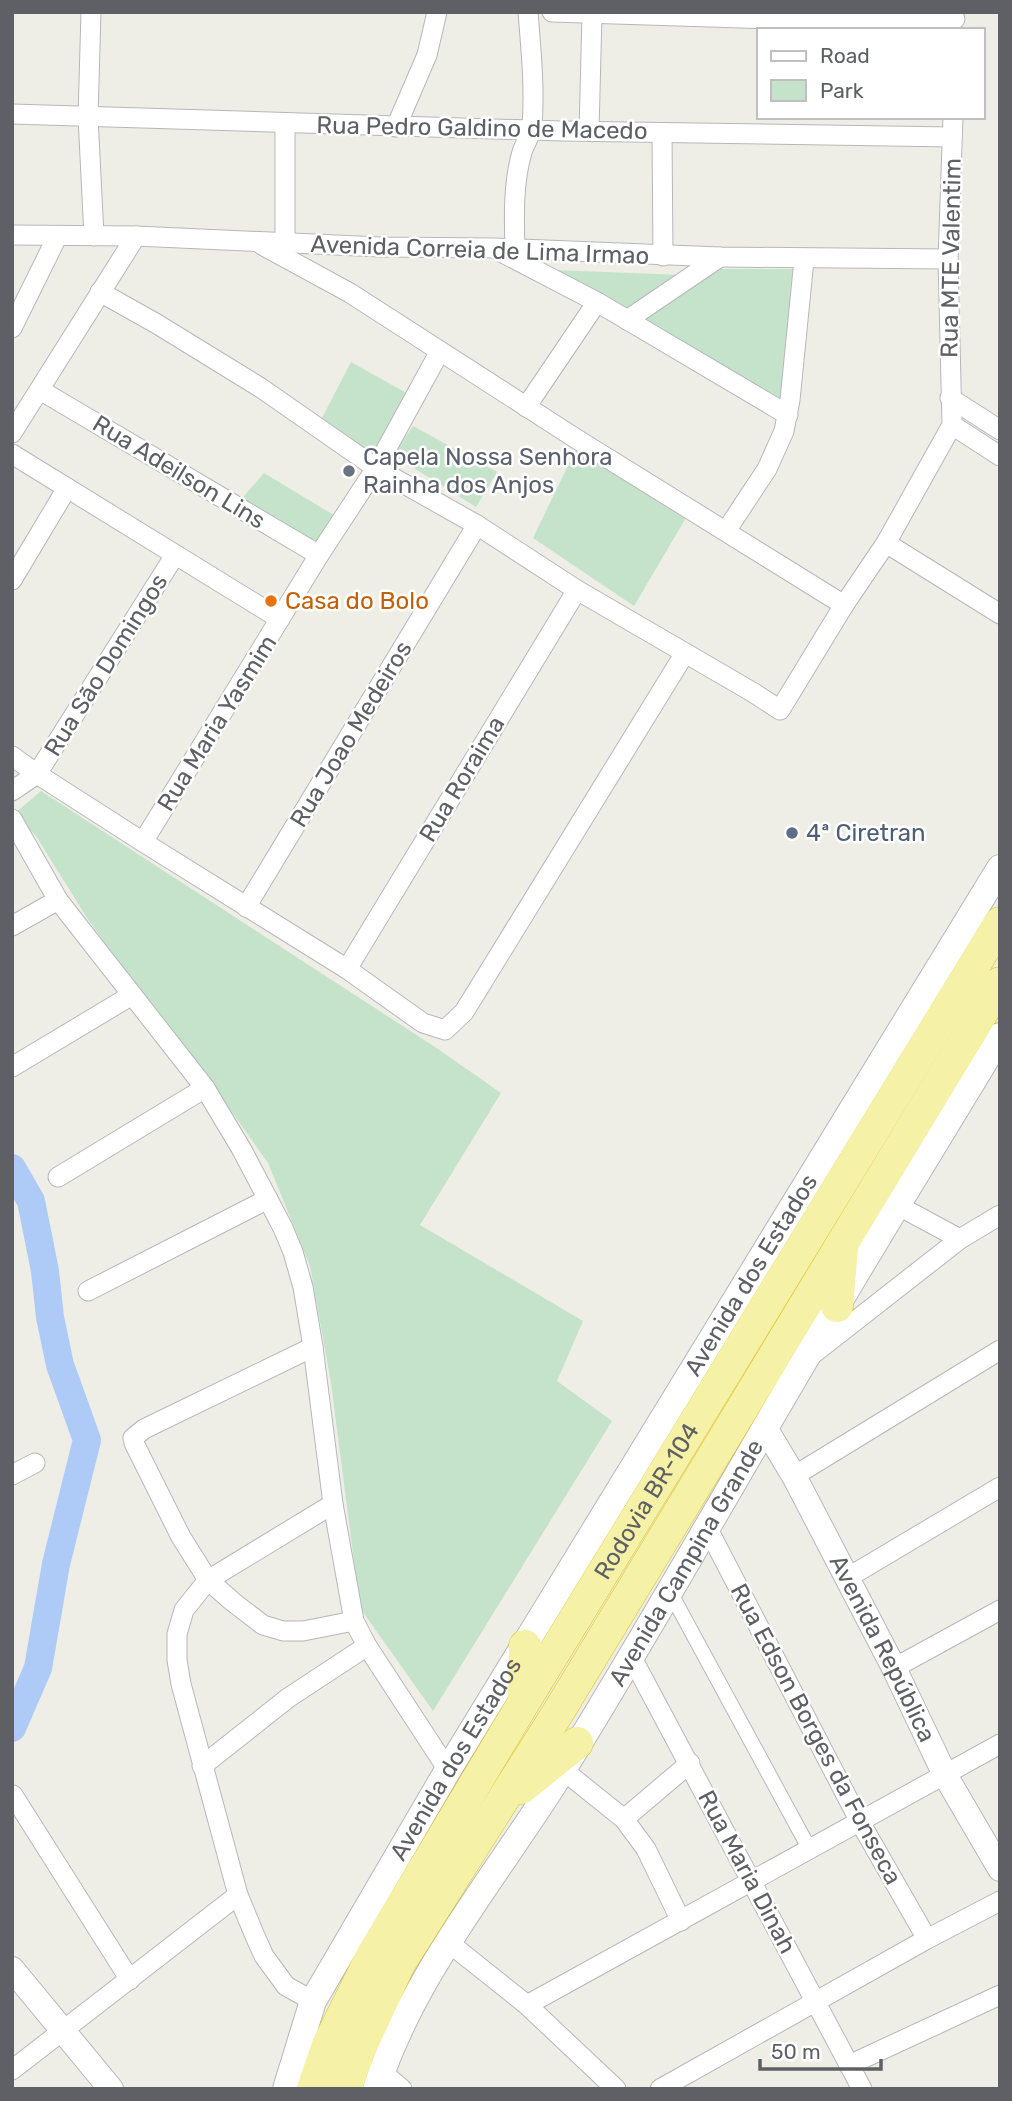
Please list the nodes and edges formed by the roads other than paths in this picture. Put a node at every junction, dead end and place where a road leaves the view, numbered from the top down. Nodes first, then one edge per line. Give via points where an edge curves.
1 (91, 12) edge
2 (437, 12) edge
3 (528, 12) edge
4 (552, 12) edge
5 (592, 14) junction
6 (673, 14) edge
7 (805, 16) edge
8 (955, 20) edge
9 (12, 114) edge
10 (88, 117) junction
11 (285, 123) junction
12 (396, 127) junction
13 (952, 127) edge
14 (531, 129) junction
15 (589, 131) junction
16 (662, 132) junction
17 (12, 235) edge
18 (57, 236) junction
19 (94, 236) junction
20 (136, 236) junction
21 (256, 242) junction
22 (285, 243) junction
23 (494, 248) junction
24 (514, 249) junction
25 (663, 256) junction
26 (720, 257) junction
27 (948, 259) junction
28 (804, 260) junction
29 (100, 292) junction
30 (597, 302) junction
31 (627, 320) junction
32 (12, 328) edge
33 (440, 351) junction
34 (40, 390) junction
35 (950, 398) junction
36 (526, 407) junction
37 (788, 415) junction
38 (952, 425) junction
39 (1000, 430) edge
40 (12, 433) edge
41 (12, 454) edge
42 (1000, 456) edge
43 (376, 468) junction
44 (67, 488) junction
45 (477, 525) junction
46 (726, 531) junction
47 (886, 543) junction
48 (175, 555) junction
49 (319, 555) junction
50 (12, 580) edge
51 (577, 590) junction
52 (844, 606) junction
53 (1000, 614) edge
54 (280, 619) junction
55 (685, 653) junction
56 (12, 756) edge
57 (37, 774) junction
58 (12, 791) edge
59 (12, 819) edge
60 (143, 842) junction
61 (1000, 868) edge
62 (58, 900) junction
63 (246, 906) junction
64 (1000, 923) edge
65 (12, 926) edge
66 (347, 969) junction
67 (1000, 983) edge
68 (132, 995) junction
69 (1000, 1036) edge
70 (12, 1067) edge
71 (205, 1088) junction
72 (58, 1177) dead end
73 (268, 1199) junction
74 (897, 1205) junction
75 (1000, 1215) edge
76 (960, 1239) junction
77 (842, 1240) junction
78 (88, 1291) dead end
79 (837, 1306) junction
80 (313, 1347) junction
81 (1000, 1350) edge
82 (804, 1361) junction
83 (765, 1428) junction
84 (35, 1463) dead end
85 (12, 1475) edge
86 (794, 1476) junction
87 (1000, 1486) edge
88 (333, 1504) junction
89 (708, 1529) junction
90 (847, 1578) junction
91 (208, 1580) junction
92 (670, 1592) junction
93 (1000, 1610) edge
94 (354, 1621) junction
95 (367, 1646) junction
96 (525, 1646) junction
97 (631, 1656) junction
98 (894, 1668) junction
99 (524, 1702) junction
100 (1000, 1744) edge
101 (570, 1757) junction
102 (690, 1763) junction
103 (202, 1766) junction
104 (448, 1770) junction
105 (945, 1775) junction
106 (13, 1795) edge
107 (503, 1802) junction
108 (624, 1819) junction
109 (860, 1822) junction
110 (810, 1850) junction
111 (1000, 1869) edge
112 (752, 1882) junction
113 (238, 1895) junction
114 (1000, 1901) edge
115 (681, 1920) junction
116 (927, 1939) junction
117 (448, 1942) junction
118 (12, 1969) edge
119 (130, 1980) junction
120 (1000, 1995) edge
121 (313, 2001) junction
122 (816, 2003) junction
123 (527, 2005) junction
124 (62, 2030) junction
125 (849, 2065) junction
126 (12, 2070) edge
127 (379, 2080) edge
128 (111, 2089) edge
129 (286, 2089) edge
130 (313, 2089) edge
131 (345, 2089) edge
132 (402, 2089) edge
133 (616, 2089) edge
134 (660, 2089) edge
135 (862, 2089) edge

1 - 10 street
2 - 12 street via 427,55
3 - 14 street
4 - 5 street
5 - 6 street
5 - 15 street
6 - 7 street
7 - 8 street
9 - 10 street, Rua Pedro Galdino de Macedo
10 - 11 street, Rua Pedro Galdino de Macedo
10 - 19 street
11 - 12 street, Rua Pedro Galdino de Macedo
11 - 22 street
12 - 14 street, Rua Pedro Galdino de Macedo
13 - 16 street, Rua Pedro Galdino de Macedo
13 - 27 street, Rua MTE Valentim
14 - 15 street, Rua Pedro Galdino de Macedo
14 - 24 street via 517,181
15 - 16 street, Rua Pedro Galdino de Macedo
16 - 25 street
17 - 18 street, Avenida Correia de Lima Irmao
18 - 19 street, Avenida Correia de Lima Irmao
18 - 32 street
19 - 20 street, Avenida Correia de Lima Irmao
20 - 21 street, Avenida Correia de Lima Irmao
20 - 29 street
21 - 22 street, Avenida Correia de Lima Irmao
21 - 33 street via 351,293
22 - 23 street, Avenida Correia de Lima Irmao
23 - 24 street, Avenida Correia de Lima Irmao
23 - 30 street
24 - 25 street, Avenida Correia de Lima Irmao
25 - 26 street, Avenida Correia de Lima Irmao
26 - 28 street, Avenida Correia de Lima Irmao
26 - 31 street
27 - 28 street, Avenida Correia de Lima Irmao
27 - 35 street, Rua MTE Valentim
28 - 37 street
29 - 34 street
29 - 43 street via 261,388
30 - 31 street
30 - 36 street
31 - 37 street
33 - 36 street
33 - 43 street, Rua Maria Yasmim
34 - 40 street
34 - 49 street, Rua Adeilson Lins
35 - 38 street, Rua MTE Valentim
35 - 39 street
36 - 46 street
37 - 46 street via 778,449
38 - 42 street
38 - 47 street
41 - 44 street
43 - 45 street
43 - 49 street, Rua Maria Yasmim
44 - 48 street
44 - 50 street
45 - 51 street
45 - 63 street, Rua Joao Medeiros
46 - 52 street
47 - 52 street
47 - 53 street
48 - 54 street
48 - 57 street, Rua São Domingos
49 - 54 street, Rua Maria Yasmim
51 - 55 street
51 - 66 street, Rua Roraima
52 - 55 street via 780,710
54 - 60 street, Rua Maria Yasmim
55 - 66 street via 455,1021 445,1030 423,1023
56 - 57 street
57 - 58 street
57 - 60 street
59 - 62 street
60 - 63 street
61 - 96 main road, Avenida dos Estados
62 - 65 street
62 - 68 street
63 - 66 street
64 - 99 highway, Rodovia BR-104
67 - 77 highway, Rodovia BR-104
68 - 70 street
68 - 71 street
69 - 74 main road, Avenida Campina Grande
71 - 72 street
71 - 73 street
73 - 78 street
73 - 80 street via 293,1252
74 - 76 street
74 - 79 main road, Avenida Campina Grande
75 - 76 street
76 - 82 street
77 - 79 highway
77 - 107 highway, Rodovia BR-104
79 - 82 main road, Avenida Campina Grande
80 - 88 street
80 - 91 street via 133,1438 181,1537
81 - 86 street
82 - 83 main road, Avenida Campina Grande
83 - 86 street, Avenida República
83 - 89 main road, Avenida Campina Grande
84 - 85 street
86 - 90 street, Avenida República
87 - 90 street
88 - 91 street
88 - 94 street
89 - 92 main road, Avenida Campina Grande
89 - 109 street, Rua Edson Borges da Fonseca
90 - 98 street, Avenida República
91 - 94 street via 263,1625 283,1631
91 - 103 street via 184,1610 177,1634 181,1684
92 - 97 main road, Avenida Campina Grande
92 - 110 street
93 - 98 street
94 - 95 street
95 - 103 street via 288,1698
95 - 104 street
96 - 99 highway
96 - 104 main road, Avenida dos Estados
97 - 101 main road, Avenida Campina Grande
97 - 102 street, Rua Maria Dinah
98 - 105 street, Avenida República
99 - 130 highway, Rodovia BR-104 via 372,1956 328,2045
100 - 105 street
101 - 107 highway
101 - 108 street
101 - 117 main road, Avenida Campina Grande
102 - 108 street
102 - 112 street, Rua Maria Dinah
103 - 113 street
104 - 121 main road, Avenida dos Estados
105 - 109 street
105 - 111 street, Avenida República
106 - 119 street
107 - 131 highway, Rodovia BR-104 via 399,1964
108 - 115 street via 646,1849
109 - 110 street
109 - 116 street, Rua Edson Borges da Fonseca
110 - 112 street
112 - 115 street
112 - 122 street, Rua Maria Dinah
113 - 119 street
113 - 121 street via 272,1970 286,1986
114 - 116 street
115 - 123 street
116 - 122 street
117 - 123 street
117 - 127 main road, Avenida Campina Grande via 406,2018
118 - 124 street
119 - 124 street
120 - 125 street
121 - 129 main road, Avenida dos Estados
122 - 125 street, Rua Maria Dinah
122 - 134 street
123 - 133 street
124 - 126 street
124 - 128 street
125 - 135 street, Rua Maria Dinah
127 - 132 street

